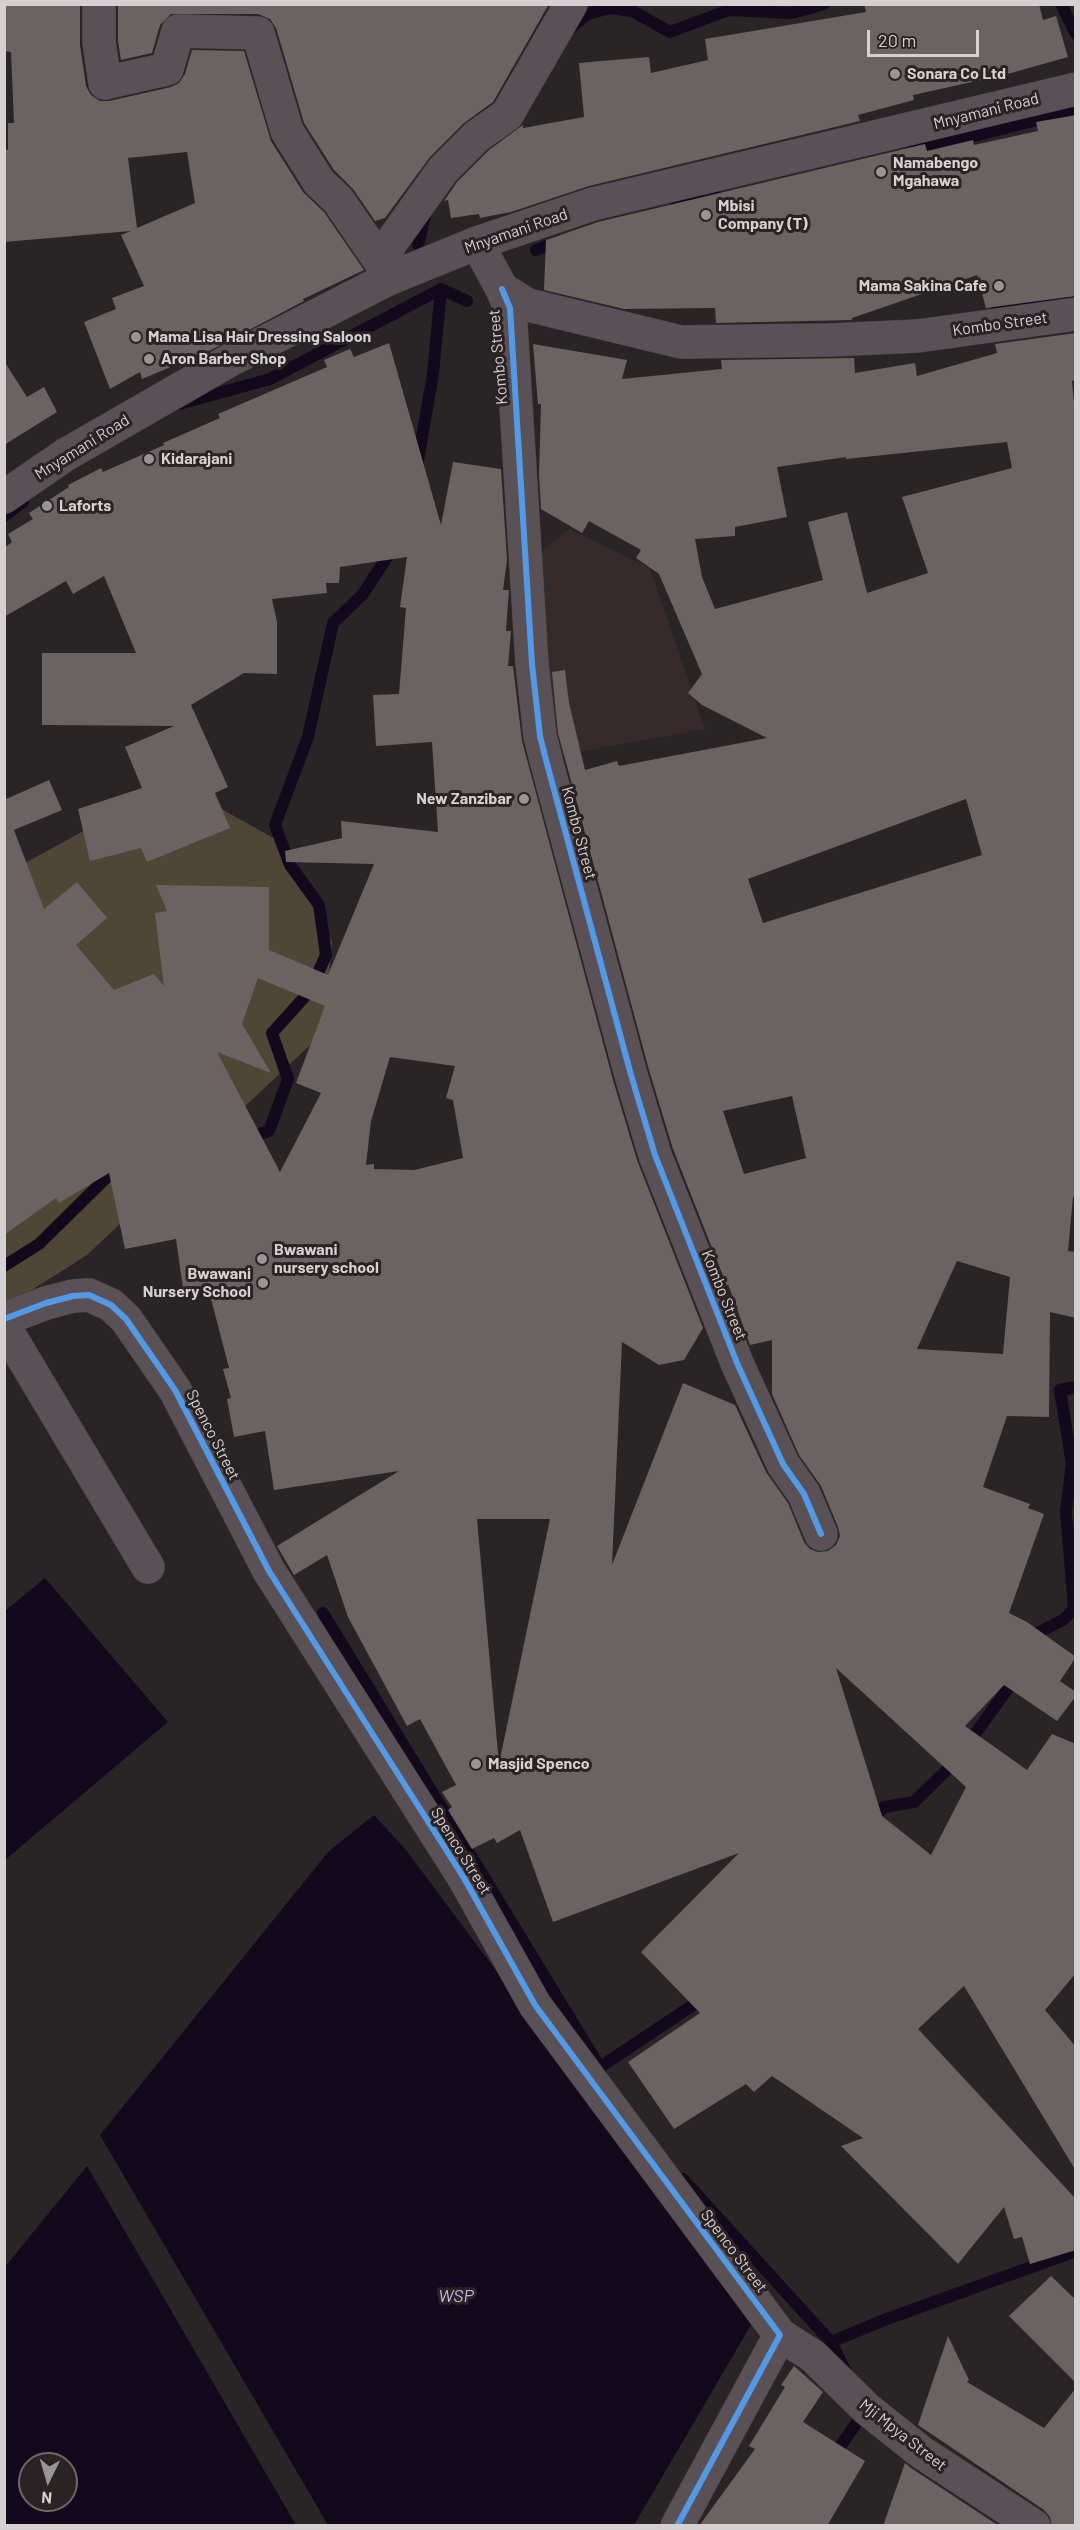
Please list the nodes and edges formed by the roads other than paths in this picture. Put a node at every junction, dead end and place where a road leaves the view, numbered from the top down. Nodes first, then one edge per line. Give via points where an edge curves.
1 (99, 4) edge
2 (571, 4) edge
3 (259, 19) edge
4 (1076, 89) edge
5 (477, 243) junction
6 (384, 272) junction
7 (502, 289) junction
8 (1076, 314) edge
9 (4, 497) edge
10 (4, 1319) edge
11 (4, 1326) edge
12 (821, 1534) dead end
13 (148, 1567) dead end
14 (780, 2335) junction
15 (677, 2526) edge
16 (1034, 2526) edge

1 - 3 street via 105,83 167,69 178,31
2 - 6 street via 507,115 477,136 443,170 390,244
3 - 6 street via 287,131
4 - 5 street, Mnyamani Road via 592,204
5 - 6 street, Mnyamani Road
5 - 7 street, Kombo Street
6 - 9 street, Mnyamani Road via 64,455
7 - 8 street, Kombo Street via 528,305 681,342 918,336
7 - 12 street, Kombo Street via 510,308 540,736 655,1155 737,1363 783,1464 804,1494
10 - 14 street, Spenco Street via 46,1303 89,1295 111,1305 126,1319 175,1390 268,1571 464,1878 535,2006
11 - 13 street
14 - 15 street
14 - 16 street, Mji Mpya Street via 813,2356 867,2409 921,2452

